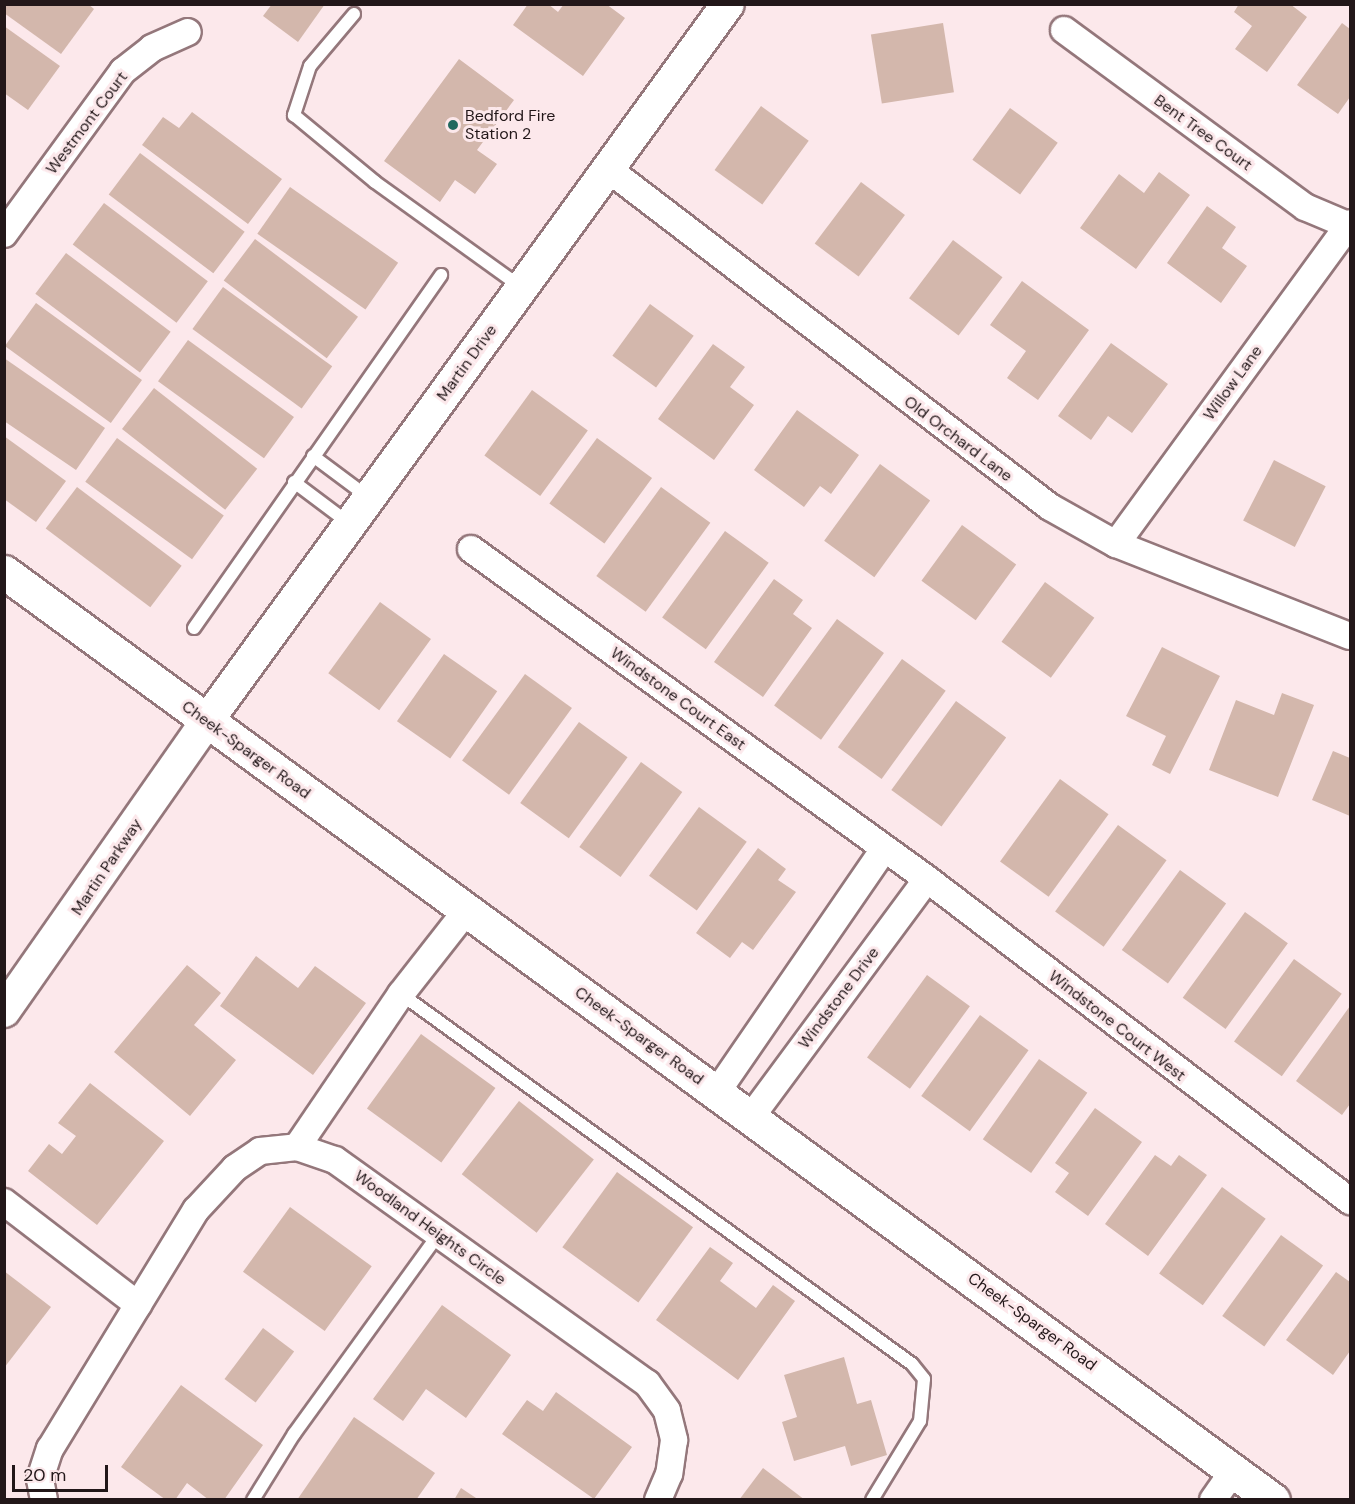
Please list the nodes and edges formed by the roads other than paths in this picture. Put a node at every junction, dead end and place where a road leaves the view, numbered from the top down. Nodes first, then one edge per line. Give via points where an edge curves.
1 (728, 4) edge
2 (354, 14) dead end
3 (1064, 30) dead end
4 (188, 32) dead end
5 (608, 169) junction
6 (1350, 225) edge
7 (4, 234) edge
8 (441, 275) dead end
9 (522, 287) junction
10 (313, 456) junction
11 (294, 482) junction
12 (369, 498) junction
13 (350, 524) junction
14 (1116, 544) junction
15 (471, 549) dead end
16 (4, 572) edge
17 (194, 628) dead end
18 (1350, 636) edge
19 (207, 721) junction
20 (884, 849) junction
21 (927, 879) junction
22 (466, 911) junction
23 (401, 994) junction
24 (4, 1011) edge
25 (717, 1092) junction
26 (751, 1117) junction
27 (297, 1147) junction
28 (1350, 1201) edge
29 (4, 1202) edge
30 (439, 1234) junction
31 (138, 1305) junction
32 (1234, 1470) junction
33 (44, 1500) edge
34 (254, 1500) edge
35 (658, 1500) edge
36 (872, 1500) edge
37 (1213, 1500) edge
38 (1273, 1500) edge

1 - 5 street, Martin Drive
2 - 9 lane via 310,66 294,115 375,182
3 - 6 street, Bent Tree Court via 1305,207
4 - 7 street, Westmont Court via 152,48 123,71
5 - 9 street, Martin Drive
5 - 14 street, Old Orchard Lane via 1050,507
6 - 14 street, Willow Lane
8 - 10 lane
9 - 12 street, Martin Drive
10 - 11 lane
10 - 12 lane
11 - 13 lane
11 - 17 lane
12 - 13 street, Martin Drive
13 - 19 street, Martin Drive
14 - 18 street, Old Orchard Lane
15 - 20 street, Windstone Court East
16 - 19 main road, Cheek-Sparger Road
19 - 22 main road, Cheek-Sparger Road
19 - 24 street, Martin Parkway
20 - 21 street, Windstone Court West
20 - 25 street
21 - 26 street, Windstone Drive
21 - 28 street, Windstone Court West
22 - 23 street
22 - 25 main road, Cheek-Sparger Road
23 - 27 street
23 - 36 lane via 912,1364 924,1379 920,1421
25 - 26 main road, Cheek-Sparger Road
26 - 32 main road, Cheek-Sparger Road
27 - 30 street, Woodland Heights Circle via 335,1160
27 - 31 street, Woodland Heights Circle via 260,1151 235,1168 196,1210
29 - 31 street
30 - 34 lane via 294,1434
30 - 35 street, Woodland Heights Circle via 647,1383 667,1411 674,1440 669,1474
31 - 33 street, Woodland Heights Circle via 50,1449 40,1479
32 - 37 street
32 - 38 main road, Cheek-Sparger Road

